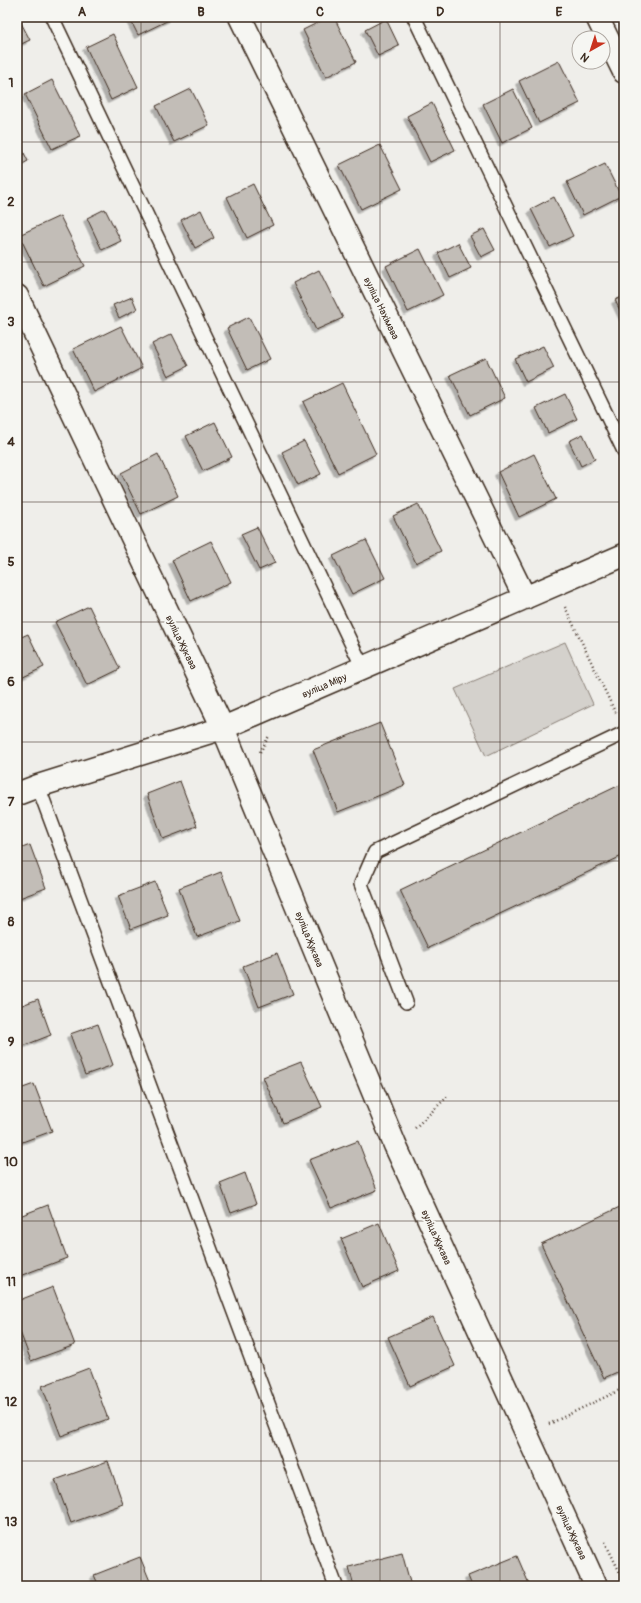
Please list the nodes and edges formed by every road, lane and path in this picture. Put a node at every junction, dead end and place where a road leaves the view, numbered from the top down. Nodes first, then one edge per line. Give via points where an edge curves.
1 (52, 17) edge
2 (240, 17) edge
3 (414, 17) edge
4 (597, 17) edge
5 (624, 72) edge
6 (17, 298) edge
7 (624, 451) edge
8 (624, 554) edge
9 (525, 598) junction
10 (571, 604) dead end
11 (363, 668) junction
12 (617, 718) dead end
13 (223, 728) junction
14 (272, 730) dead end
15 (624, 733) edge
16 (256, 758) dead end
17 (38, 786) junction
18 (17, 794) edge
19 (406, 1002) dead end
20 (448, 1096) dead end
21 (411, 1122) dead end
22 (414, 1129) junction
23 (416, 1134) dead end
24 (624, 1388) edge
25 (547, 1418) dead end
26 (336, 1586) edge
27 (596, 1586) edge

1 - 11 lane
2 - 9 street, вуліца Нахімава
3 - 7 lane
4 - 5 street
6 - 13 street, вуліца Жукава
8 - 9 street, вуліца Міру
9 - 11 street, вуліца Міру
10 - 12 path via 565,607
11 - 13 street, вуліца Міру
13 - 17 street, вуліца Міру
13 - 27 street, вуліца Жукава via 395,1145
14 - 16 path
15 - 19 lane via 375,852 361,884
17 - 18 street, вуліца Міру
17 - 26 lane
20 - 22 path
21 - 22 path
22 - 23 path
24 - 25 path via 549,1424

